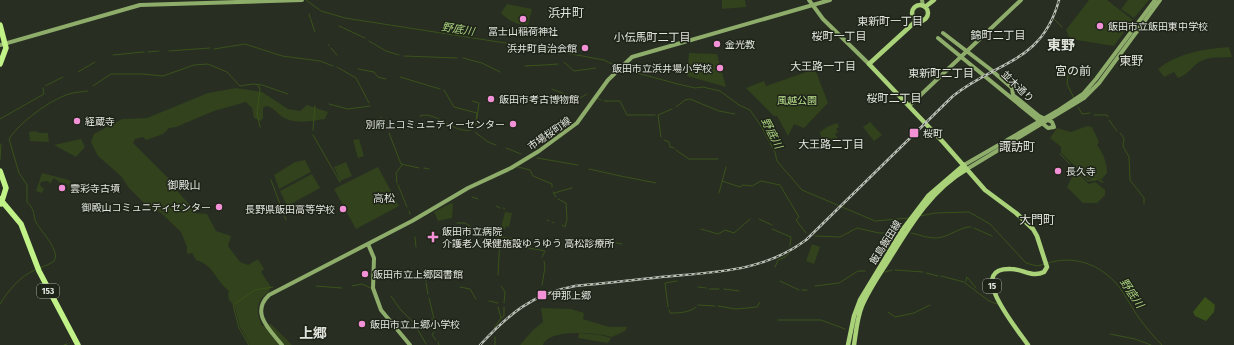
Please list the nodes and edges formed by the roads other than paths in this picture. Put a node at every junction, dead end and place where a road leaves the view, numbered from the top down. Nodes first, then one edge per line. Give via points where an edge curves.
1 (301, 0) edge
2 (809, 0) edge
3 (830, 0) edge
4 (1021, 0) edge
5 (1155, 0) edge
6 (1160, 0) edge
7 (932, 2) edge
8 (812, 5) junction
9 (923, 5) edge
10 (914, 21) junction
11 (0, 26) edge
12 (944, 32) dead end
13 (938, 38) dead end
14 (3, 45) edge
15 (967, 51) junction
16 (962, 56) junction
17 (0, 64) edge
18 (869, 64) junction
19 (909, 106) junction
20 (1047, 119) junction
21 (1042, 122) junction
22 (966, 167) junction
23 (0, 171) edge
24 (1, 202) edge
25 (905, 229) junction
26 (368, 244) junction
27 (78, 345) edge
28 (282, 345) edge
29 (410, 345) edge
30 (848, 345) edge
31 (854, 345) edge
32 (1028, 345) edge

1 - 14 street via 140,4
2 - 8 street
3 - 8 street, 市場桜町線
4 - 15 street
5 - 20 street via 1088,88
6 - 20 street via 1095,88 1077,103
7 - 9 main road
8 - 18 street
8 - 26 street, 市場桜町線 via 632,57 603,86 582,119 559,137 511,168 468,188
9 - 10 main road via 913,10
9 - 10 main road via 928,15 925,20
10 - 18 main road
11 - 14 highway
12 - 15 street, 並木通り
13 - 16 street, 並木通り
14 - 17 highway via 4,55
15 - 16 street
15 - 20 street, 並木通り via 1012,88 1013,95 1039,116
16 - 19 street
16 - 21 street, 並木通り
18 - 19 main road, 15
19 - 22 main road, 15
20 - 21 street
20 - 21 street via 1054,125 1052,128 1049,129
21 - 22 street
22 - 25 main road, 飯島飯田線 via 927,199
22 - 32 main road, 15 via 991,196 1016,213 1032,229 1046,261 1047,267 1042,273 1033,275 1004,269 992,278 995,296
23 - 24 highway, 153 via 6,188
24 - 27 highway, 153 via 24,234 40,274
25 - 30 main road, 飯島飯田線 via 860,300
25 - 31 main road, 飯島飯田線 via 865,300 858,317
26 - 28 street, 市場桜町線 via 277,291 265,300 261,309 262,318
26 - 29 street via 374,258 373,288 381,310

